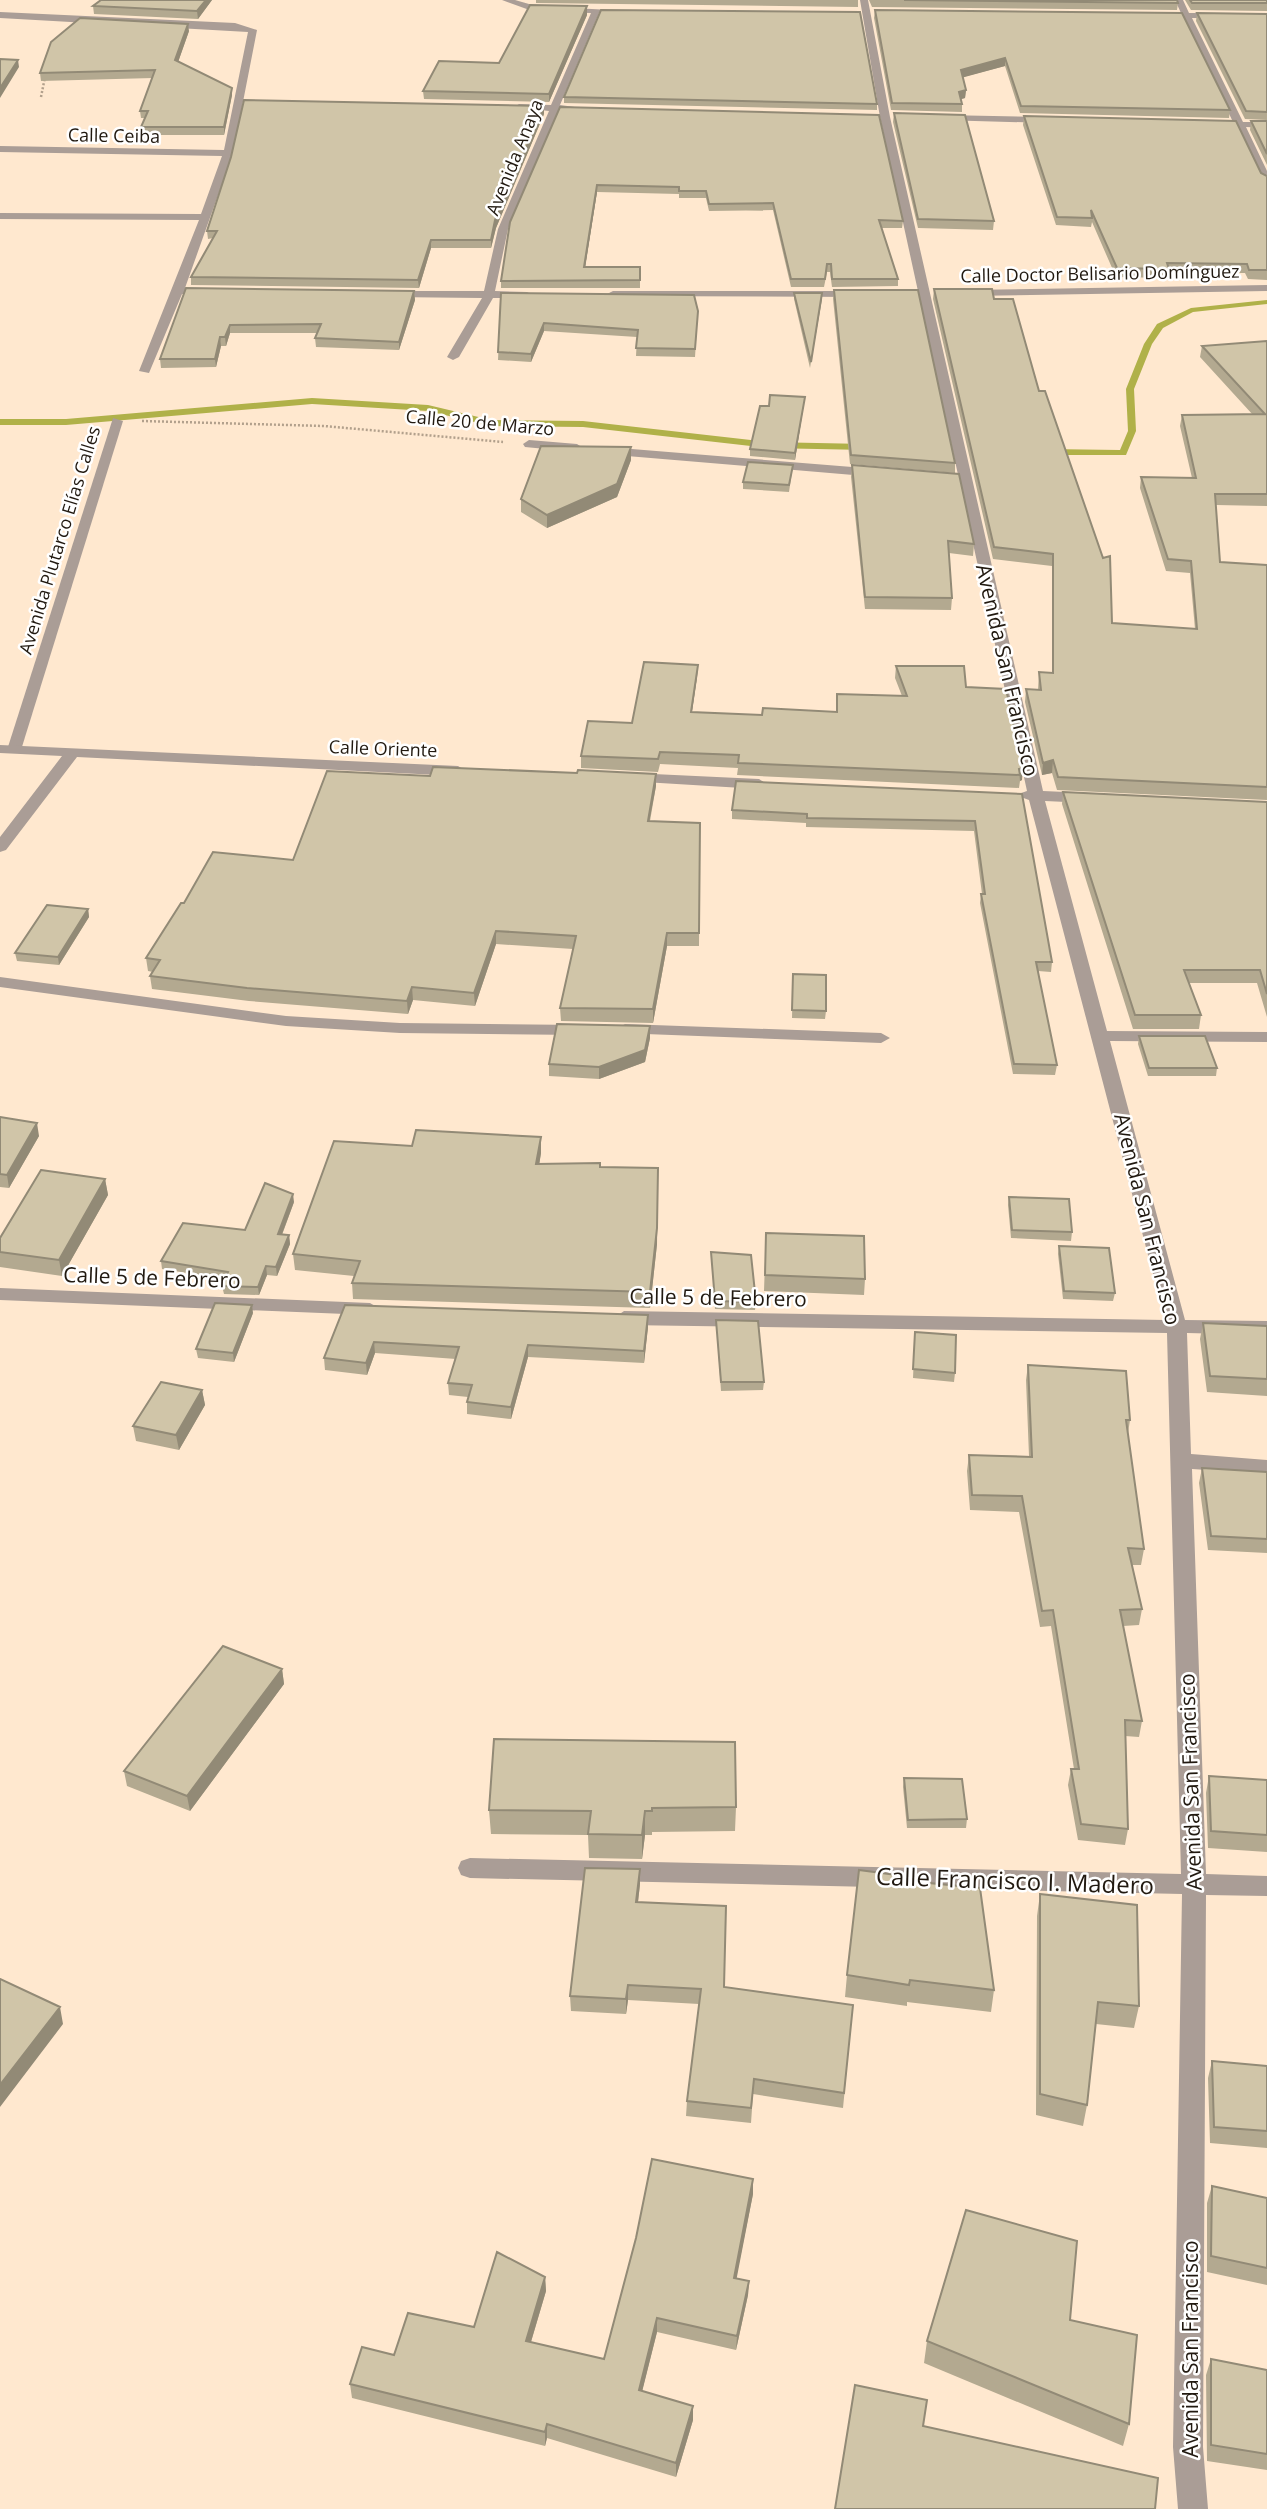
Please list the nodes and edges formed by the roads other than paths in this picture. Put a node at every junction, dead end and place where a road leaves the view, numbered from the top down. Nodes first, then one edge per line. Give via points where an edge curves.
1 (864, 0) edge
2 (1179, 0) edge
3 (512, 1) edge
4 (596, 10) junction
5 (636, 11) edge
6 (853, 14) edge
7 (866, 14) junction
8 (880, 14) edge
9 (0, 15) edge
10 (1144, 15) edge
11 (1186, 16) junction
12 (1267, 16) edge
13 (239, 101) junction
14 (253, 102) edge
15 (512, 107) edge
16 (553, 108) junction
17 (594, 109) edge
18 (871, 116) edge
19 (885, 117) junction
20 (898, 117) edge
21 (926, 117) edge
22 (1062, 120) edge
23 (1198, 123) edge
24 (1238, 124) junction
25 (1267, 125) edge
26 (0, 149) edge
27 (228, 153) junction
28 (1267, 181) edge
29 (0, 216) edge
30 (204, 217) junction
31 (1267, 288) edge
32 (178, 291) junction
33 (220, 292) edge
34 (952, 293) edge
35 (370, 294) edge
36 (598, 294) edge
37 (870, 294) edge
38 (911, 294) edge
39 (924, 294) junction
40 (938, 294) edge
41 (489, 295) junction
42 (544, 295) edge
43 (453, 357) dead end
44 (145, 371) dead end
45 (117, 421) road end
46 (529, 444) road end
47 (897, 475) edge
48 (7, 750) edge
49 (72, 754) junction
50 (477, 772) edge
51 (616, 778) edge
52 (770, 784) edge
53 (1008, 795) edge
54 (1036, 796) junction
55 (1104, 799) edge
56 (3, 840) edge
57 (0, 982) edge
58 (1100, 1036) junction
59 (1267, 1037) edge
60 (881, 1038) dead end
61 (0, 1294) edge
62 (386, 1310) edge
63 (607, 1317) edge
64 (1177, 1328) junction
65 (1267, 1328) edge
66 (1179, 1461) junction
67 (1267, 1468) edge
68 (470, 1868) dead end
69 (1194, 1886) junction
70 (1267, 1886) edge
71 (1193, 2509) edge

1 - 7 street, Avenida San Francisco
2 - 11 street
3 - 4 street via 525,8
4 - 5 street
4 - 16 street, Avenida Anaya
6 - 7 street
7 - 8 street
7 - 19 street, Avenida San Francisco
9 - 13 street via 253,30
10 - 11 street
11 - 12 street
11 - 24 street
13 - 14 street
13 - 27 street
15 - 16 street
16 - 17 street
16 - 41 street, Avenida Anaya via 503,229
18 - 19 street
19 - 20 street
19 - 39 street, Avenida San Francisco
21 - 22 street
23 - 24 street
24 - 25 street
24 - 28 street
26 - 27 street, Calle Ceiba
27 - 30 street
29 - 30 street
30 - 32 street
31 - 34 street, Calle Doctor Belisario Domínguez
32 - 33 street
32 - 44 street
35 - 41 street
36 - 37 street
38 - 39 street, Calle Doctor Belisario Domínguez
39 - 40 street, Calle Doctor Belisario Domínguez
39 - 54 street, Avenida San Francisco via 958,442 960,475
41 - 42 street
41 - 43 street, Avenida Anaya
45 - 48 street, Avenida Plutarco Elías Calles
46 - 47 street, Calle 20 de Marzo
48 - 49 street, Calle Oriente
49 - 50 street, Calle Oriente
49 - 56 street
51 - 52 street
53 - 54 street
54 - 55 street
54 - 58 street, Avenida San Francisco
57 - 60 street via 286,1021 400,1028
58 - 59 street
58 - 64 street, Avenida San Francisco
61 - 62 street, Calle 5 de Febrero
63 - 64 street, Calle 5 de Febrero
64 - 65 street, Calle 5 de Febrero
64 - 66 street, Avenida San Francisco
66 - 67 street
66 - 69 street, Avenida San Francisco
68 - 69 street, Calle Francisco I. Madero
69 - 70 street, Calle Francisco I. Madero
69 - 71 street, Avenida San Francisco via 1188,2433

